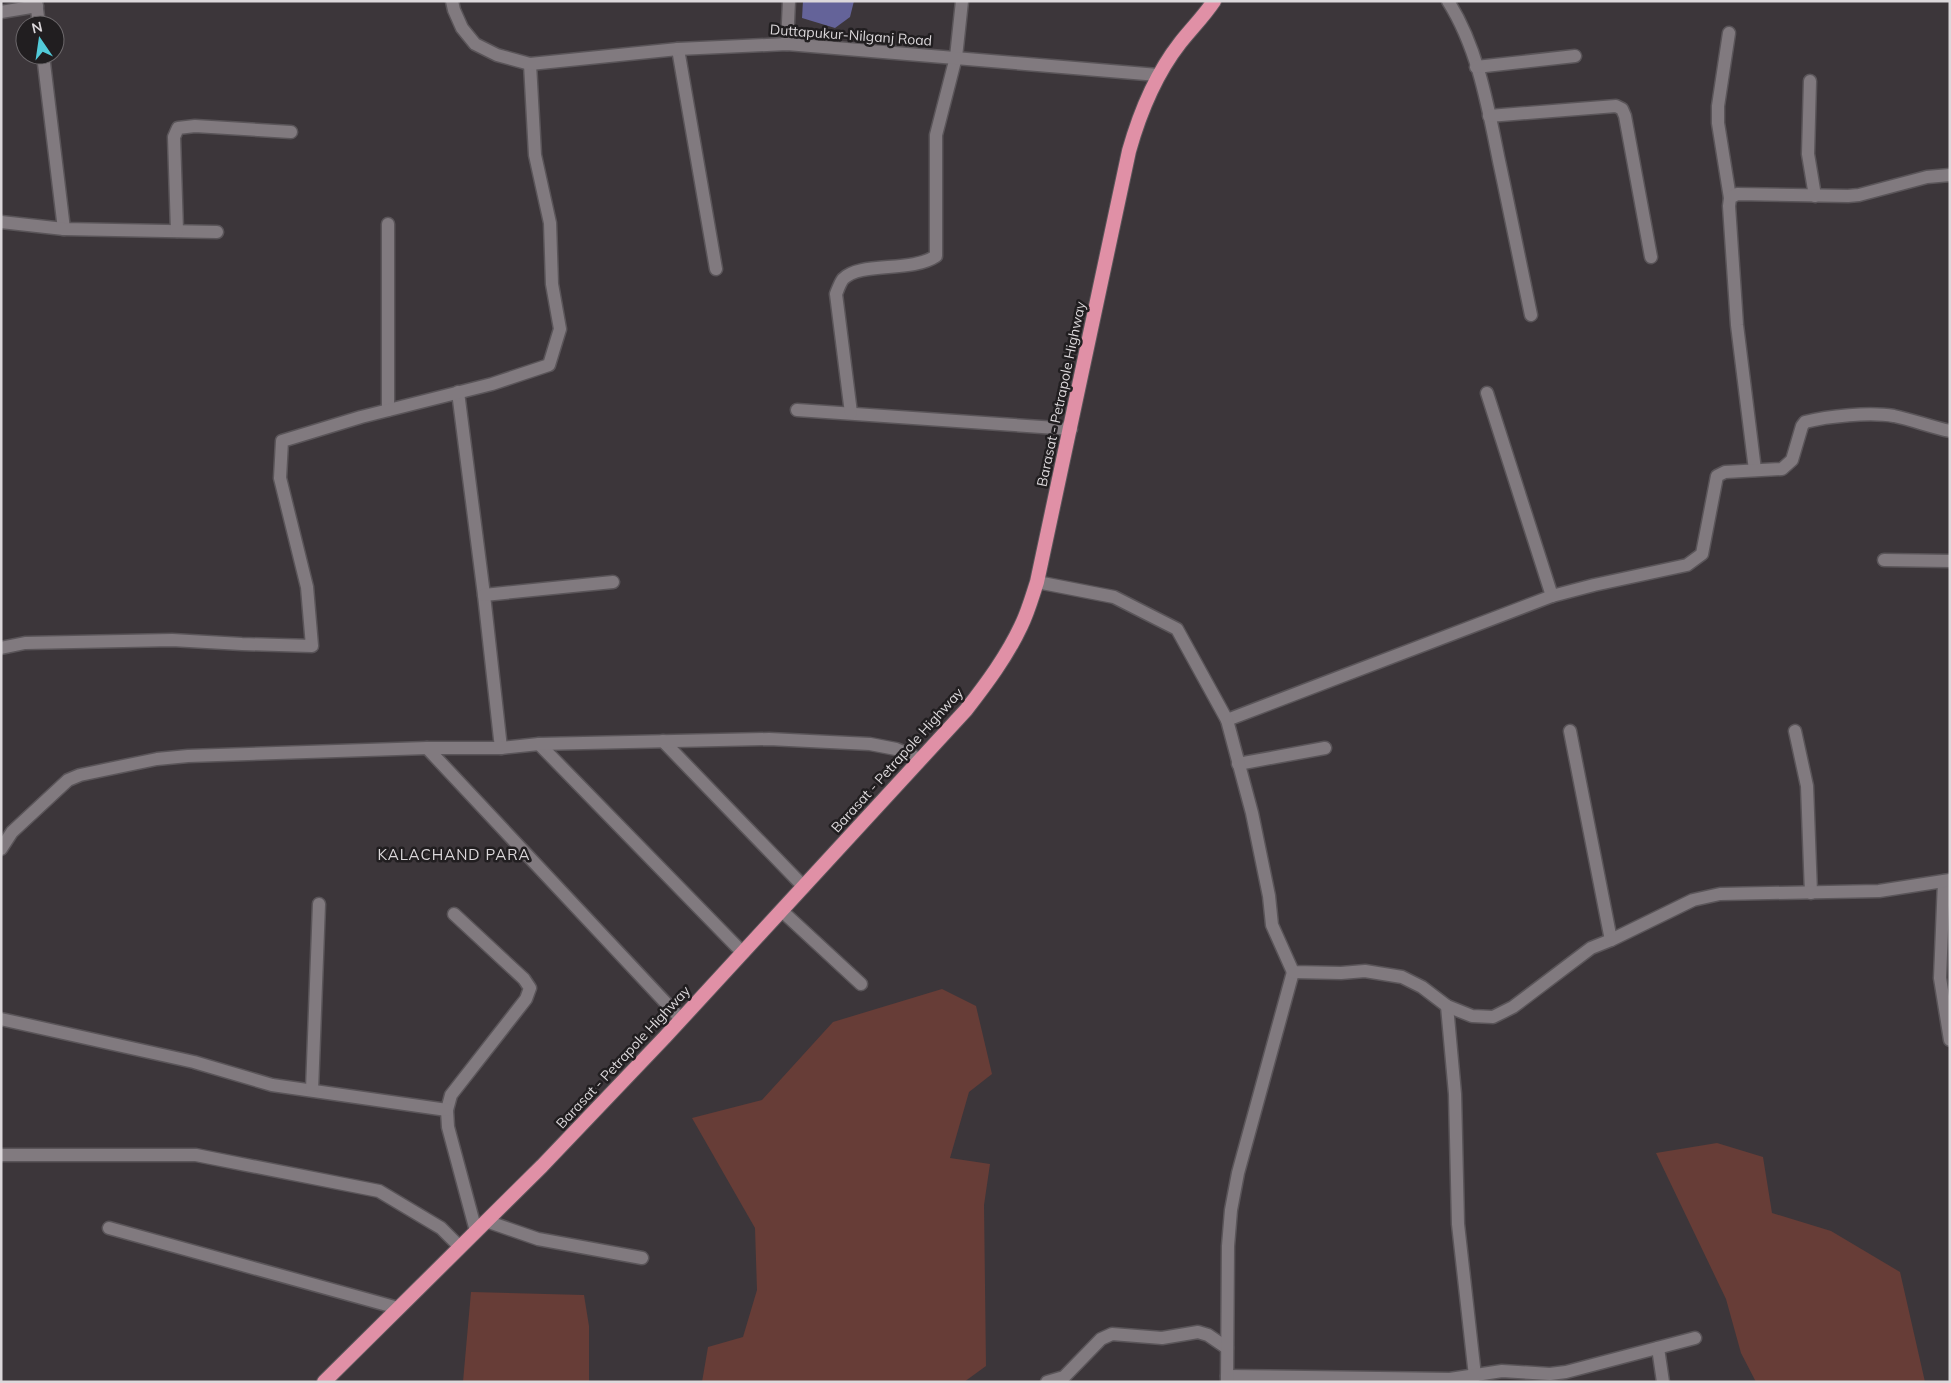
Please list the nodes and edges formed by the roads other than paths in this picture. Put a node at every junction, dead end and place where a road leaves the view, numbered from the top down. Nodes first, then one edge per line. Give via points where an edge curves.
1 (452, 1) edge
2 (790, 1) edge
3 (962, 1) edge
4 (1214, 1) edge
5 (1448, 1) edge
6 (36, 4) edge
7 (1, 12) edge
8 (1729, 33) dead end
9 (787, 44) junction
10 (678, 49) junction
11 (1575, 56) dead end
12 (956, 57) junction
13 (530, 64) junction
14 (44, 65) edge
15 (1476, 67) junction
16 (1158, 75) junction
17 (1810, 82) dead end
18 (1489, 116) junction
19 (291, 132) dead end
20 (1950, 175) edge
21 (1815, 196) junction
22 (1730, 198) junction
23 (1, 222) edge
24 (388, 224) dead end
25 (64, 229) junction
26 (177, 231) junction
27 (217, 232) dead end
28 (1651, 257) dead end
29 (716, 269) dead end
30 (1531, 315) dead end
31 (458, 392) junction
32 (1486, 392) dead end
33 (388, 410) junction
34 (796, 410) dead end
35 (851, 413) junction
36 (1071, 428) junction
37 (1950, 431) edge
38 (1755, 470) junction
39 (1884, 560) dead end
40 (1950, 561) edge
41 (613, 582) dead end
42 (1037, 582) junction
43 (484, 595) junction
44 (1552, 596) junction
45 (1, 648) edge
46 (1227, 720) junction
47 (1795, 731) dead end
48 (1570, 732) dead end
49 (663, 741) junction
50 (539, 744) junction
51 (427, 748) junction
52 (501, 748) junction
53 (1325, 748) dead end
54 (920, 759) junction
55 (1238, 764) junction
56 (1, 849) edge
57 (1947, 880) edge
58 (804, 887) junction
59 (1811, 893) junction
60 (318, 904) dead end
61 (782, 911) junction
62 (454, 914) dead end
63 (1611, 940) junction
64 (743, 953) junction
65 (1293, 972) junction
66 (860, 984) dead end
67 (1447, 1006) junction
68 (1, 1019) edge
69 (681, 1019) junction
70 (1950, 1040) edge
71 (312, 1090) junction
72 (446, 1110) junction
73 (1, 1155) edge
74 (481, 1226) junction
75 (109, 1228) dead end
76 (460, 1247) junction
77 (642, 1258) dead end
78 (398, 1308) junction
79 (1695, 1338) dead end
80 (1227, 1348) junction
81 (1658, 1348) junction
82 (1073, 1368) junction
83 (1475, 1376) junction
84 (1227, 1379) edge
85 (324, 1382) edge
86 (1047, 1382) edge
87 (1075, 1382) edge
88 (1663, 1382) edge

1 - 13 street, Duttapukur-Nilganj Road via 462,28 476,44 497,56
2 - 9 street
3 - 12 street
4 - 16 highway, Barasat - Petrapole Highway
5 - 15 street via 1458,18
6 - 7 street
8 - 22 street via 1718,123
9 - 10 street, Duttapukur-Nilganj Road
9 - 12 street, Duttapukur-Nilganj Road
10 - 13 street, Duttapukur-Nilganj Road
10 - 29 street
11 - 15 street
12 - 16 street, Duttapukur-Nilganj Road
12 - 35 street via 936,135 936,256 916,265 855,272 843,280 836,294
13 - 31 street via 534,155 550,223 552,284 560,329 549,365
14 - 25 street
15 - 18 street
16 - 36 highway, Barasat - Petrapole Highway via 1139,115 1129,151
17 - 21 street via 1808,154
18 - 28 street via 1616,106 1622,109
18 - 30 street
19 - 26 street via 195,126 178,128 174,137
20 - 21 street via 1927,177 1859,195
21 - 22 street via 1737,194
22 - 38 street via 1737,325
23 - 25 street
24 - 33 street
25 - 26 street
26 - 27 street
31 - 33 street
31 - 43 street
32 - 44 street
33 - 45 street via 282,441 280,478 307,587 312,646 172,640 25,644
34 - 35 street
35 - 36 street
36 - 42 highway, Barasat - Petrapole Highway
37 - 38 street via 1894,416 1812,421 1802,426 1788,465 1782,469
38 - 44 street via 1725,472 1717,476 1702,554 1687,565
39 - 40 street
41 - 43 street
42 - 46 street via 1114,597 1177,629
42 - 54 highway, Barasat - Petrapole Highway via 1022,625 989,680
43 - 52 street
44 - 46 street
46 - 55 street
47 - 59 street via 1807,786
48 - 63 street
49 - 50 street
49 - 54 street via 813,740 884,746
49 - 58 street
50 - 52 street
50 - 64 street
51 - 52 street
51 - 56 street via 188,756 80,775 60,786 12,832
51 - 69 street
53 - 55 street
54 - 58 highway, Barasat - Petrapole Highway
55 - 65 street via 1270,896 1272,925
57 - 59 street via 1879,891
57 - 70 street via 1940,978
58 - 61 highway, Barasat - Petrapole Highway
59 - 63 street via 1720,894 1693,900
60 - 71 street
61 - 64 highway, Barasat - Petrapole Highway
61 - 66 street
62 - 72 street via 530,988 526,999 451,1095
63 - 67 street via 1591,948 1513,1007 1492,1017 1472,1016
64 - 69 highway, Barasat - Petrapole Highway
65 - 67 street via 1365,971 1402,977
65 - 80 street via 1238,1173 1231,1210
67 - 83 street via 1454,1085 1458,1224
68 - 71 street via 194,1062 272,1084
69 - 74 highway, Barasat - Petrapole Highway
71 - 72 street
72 - 74 street via 448,1127
73 - 76 street via 196,1155 379,1191 441,1228
74 - 76 highway, Barasat - Petrapole Highway
74 - 77 street
75 - 78 street
76 - 78 highway, Barasat - Petrapole Highway
78 - 85 highway, Barasat - Petrapole Highway
79 - 81 street
80 - 82 street via 1208,1334 1198,1332 1162,1338 1112,1334 1101,1339
80 - 84 street
81 - 83 street via 1566,1372 1502,1371
81 - 88 street
82 - 86 street via 1064,1377
82 - 87 street
83 - 84 street via 1434,1379

